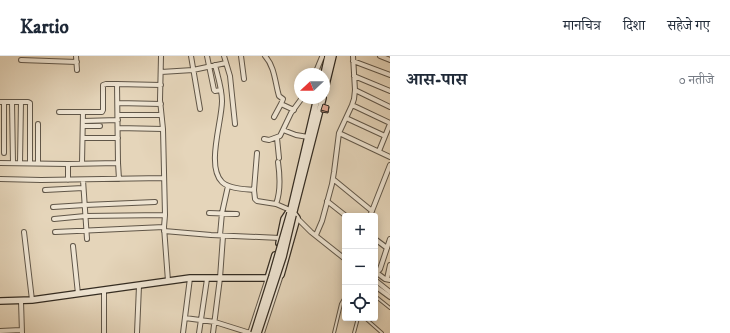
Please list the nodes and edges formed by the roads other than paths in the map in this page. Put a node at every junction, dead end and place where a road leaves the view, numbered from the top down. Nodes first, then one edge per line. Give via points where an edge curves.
1 (76, 56) edge
2 (161, 56) edge
3 (191, 56) edge
4 (207, 56) edge
5 (224, 56) edge
6 (241, 56) edge
7 (265, 56) edge
8 (328, 56) edge
9 (333, 56) edge
10 (380, 56) edge
11 (322, 57) dead end
12 (353, 58) edge
13 (21, 60) dead end
14 (390, 60) edge
15 (77, 62) junction
16 (226, 63) junction
17 (215, 65) junction
18 (209, 66) junction
19 (317, 68) edge
20 (325, 68) edge
21 (330, 68) edge
22 (77, 70) dead end
23 (193, 70) junction
24 (161, 72) junction
25 (390, 75) edge
26 (354, 76) junction
27 (244, 79) dead end
28 (117, 84) junction
29 (161, 85) junction
30 (221, 90) junction
31 (355, 90) junction
32 (390, 91) edge
33 (2, 102) edge
34 (12, 102) junction
35 (21, 102) junction
36 (118, 103) junction
37 (161, 104) junction
38 (281, 104) junction
39 (298, 104) edge
40 (316, 104) edge
41 (321, 104) edge
42 (352, 105) junction
43 (390, 107) edge
44 (200, 109) dead end
45 (294, 110) junction
46 (59, 112) dead end
47 (83, 112) junction
48 (118, 115) junction
49 (161, 115) junction
50 (274, 117) dead end
51 (346, 118) junction
52 (118, 120) junction
53 (83, 123) junction
54 (38, 124) dead end
55 (235, 124) dead end
56 (100, 126) dead end
57 (390, 127) edge
58 (118, 128) junction
59 (163, 129) junction
60 (283, 130) junction
61 (339, 133) junction
62 (385, 136) junction
63 (308, 137) junction
64 (83, 138) junction
65 (118, 138) junction
66 (277, 138) junction
67 (264, 139) dead end
68 (379, 151) junction
69 (4, 153) dead end
70 (257, 153) dead end
71 (390, 157) edge
72 (0, 163) edge
73 (12, 163) junction
74 (20, 163) junction
75 (30, 163) junction
76 (38, 163) junction
77 (82, 163) junction
78 (118, 163) junction
79 (68, 164) junction
80 (390, 166) edge
81 (164, 178) junction
82 (0, 179) edge
83 (119, 179) junction
84 (333, 179) junction
85 (68, 180) junction
86 (83, 180) junction
87 (228, 186) junction
88 (83, 188) junction
89 (45, 190) dead end
90 (254, 190) junction
91 (327, 201) junction
92 (155, 202) dead end
93 (276, 204) junction
94 (85, 205) junction
95 (54, 207) dead end
96 (209, 213) dead end
97 (222, 213) junction
98 (342, 213) edge
99 (370, 213) edge
100 (371, 213) edge
101 (237, 214) dead end
102 (293, 214) junction
103 (165, 215) junction
104 (85, 216) junction
105 (54, 219) dead end
106 (164, 229) junction
107 (86, 231) junction
108 (24, 232) dead end
109 (55, 232) dead end
110 (222, 235) junction
111 (316, 235) junction
112 (87, 238) dead end
113 (280, 238) junction
114 (390, 239) edge
115 (378, 241) edge
116 (73, 246) dead end
117 (387, 248) junction
118 (342, 257) edge
119 (390, 265) edge
120 (378, 272) edge
121 (281, 275) junction
122 (378, 275) edge
123 (190, 278) junction
124 (207, 278) junction
125 (220, 278) junction
126 (268, 278) junction
127 (388, 280) edge
128 (168, 281) junction
129 (378, 282) edge
130 (139, 286) junction
131 (378, 288) edge
132 (104, 290) junction
133 (390, 292) edge
134 (78, 294) junction
135 (390, 297) edge
136 (378, 298) edge
137 (32, 300) junction
138 (0, 301) edge
139 (21, 301) junction
140 (342, 305) edge
141 (390, 308) edge
142 (185, 318) junction
143 (201, 320) junction
144 (357, 321) edge
145 (368, 321) edge
146 (215, 322) junction
147 (0, 330) edge
148 (22, 332) edge
149 (104, 333) edge
150 (137, 333) edge
151 (183, 333) edge
152 (199, 333) edge
153 (213, 333) edge
154 (250, 333) edge
155 (254, 333) edge
156 (258, 333) edge
157 (262, 333) edge
158 (334, 333) edge
159 (354, 333) edge
160 (382, 333) edge

1 - 15 street
2 - 24 street
3 - 23 street
4 - 18 street
5 - 16 street
6 - 27 street
7 - 38 street via 272,68 279,96 283,98
8 - 20 main road
9 - 21 main road
10 - 14 street
11 - 19 street
12 - 25 street
12 - 26 street
13 - 15 street
15 - 22 street
16 - 17 street
16 - 55 street via 231,83
17 - 18 street
17 - 30 street
18 - 23 street
18 - 30 street via 214,90
23 - 24 street
23 - 44 street
24 - 29 street
26 - 31 street
26 - 32 street
28 - 29 street
28 - 36 street
28 - 47 street via 103,85 102,112
29 - 37 street
30 - 87 street via 215,159 218,177
31 - 42 street
31 - 43 street
33 - 34 street
33 - 69 street
34 - 35 street
34 - 73 street
35 - 74 street
35 - 75 street via 30,103
36 - 37 street
36 - 48 street
37 - 49 street
38 - 45 street
38 - 50 street
39 - 45 street
40 - 63 main road
41 - 102 main road
42 - 51 street
42 - 57 street
45 - 60 street
46 - 47 street
47 - 53 street
48 - 49 street
48 - 52 street
49 - 59 street
51 - 61 street
51 - 62 street
52 - 53 street
52 - 58 street
53 - 56 street
53 - 64 street
54 - 76 street
57 - 62 street
58 - 59 street
58 - 65 street
59 - 81 street
60 - 63 street
60 - 66 street
61 - 68 street
61 - 84 street
62 - 68 street
63 - 102 main road
64 - 65 street
64 - 77 street
65 - 78 street
66 - 67 street
66 - 93 street via 280,183
68 - 71 street
70 - 90 street
72 - 73 street
73 - 74 street
74 - 75 street
75 - 76 street
76 - 79 street
77 - 78 street
77 - 79 street
78 - 83 street
79 - 85 street
80 - 100 street
81 - 83 street
81 - 103 street
82 - 85 street
83 - 86 street
84 - 91 street
84 - 99 street
85 - 86 street
86 - 88 street
87 - 90 street
87 - 97 street
88 - 89 street
88 - 94 street
90 - 93 street via 255,201
91 - 98 street
91 - 111 street
92 - 94 street
93 - 102 street
94 - 95 street
94 - 104 street
96 - 97 street
97 - 101 street
97 - 110 street
102 - 111 street
102 - 113 main road via 284,219
102 - 121 main road
102 - 155 main road, bridge
102 - 156 main road, bridge via 283,256
103 - 104 street
103 - 106 street
104 - 105 street
104 - 107 street
106 - 107 street
106 - 110 street
106 - 128 street
107 - 109 street
107 - 112 street
108 - 137 street
110 - 113 street
110 - 125 street
111 - 118 street
113 - 126 main road
114 - 117 street
115 - 117 street
116 - 134 street
117 - 120 street
119 - 127 street
121 - 126 main road
121 - 157 street
122 - 127 street
123 - 124 main road
123 - 128 main road
123 - 142 street
124 - 125 main road
124 - 143 street
125 - 126 main road
125 - 146 street
126 - 154 street
128 - 130 main road
129 - 133 street
130 - 132 main road
130 - 150 street
131 - 135 street
132 - 134 main road
132 - 149 street
134 - 137 main road
136 - 141 lane
137 - 139 main road
138 - 139 main road
139 - 148 street
140 - 158 lane
142 - 143 street
142 - 151 street
143 - 146 street
143 - 152 street
144 - 159 lane
145 - 160 lane
146 - 153 street
146 - 154 street
147 - 148 street

